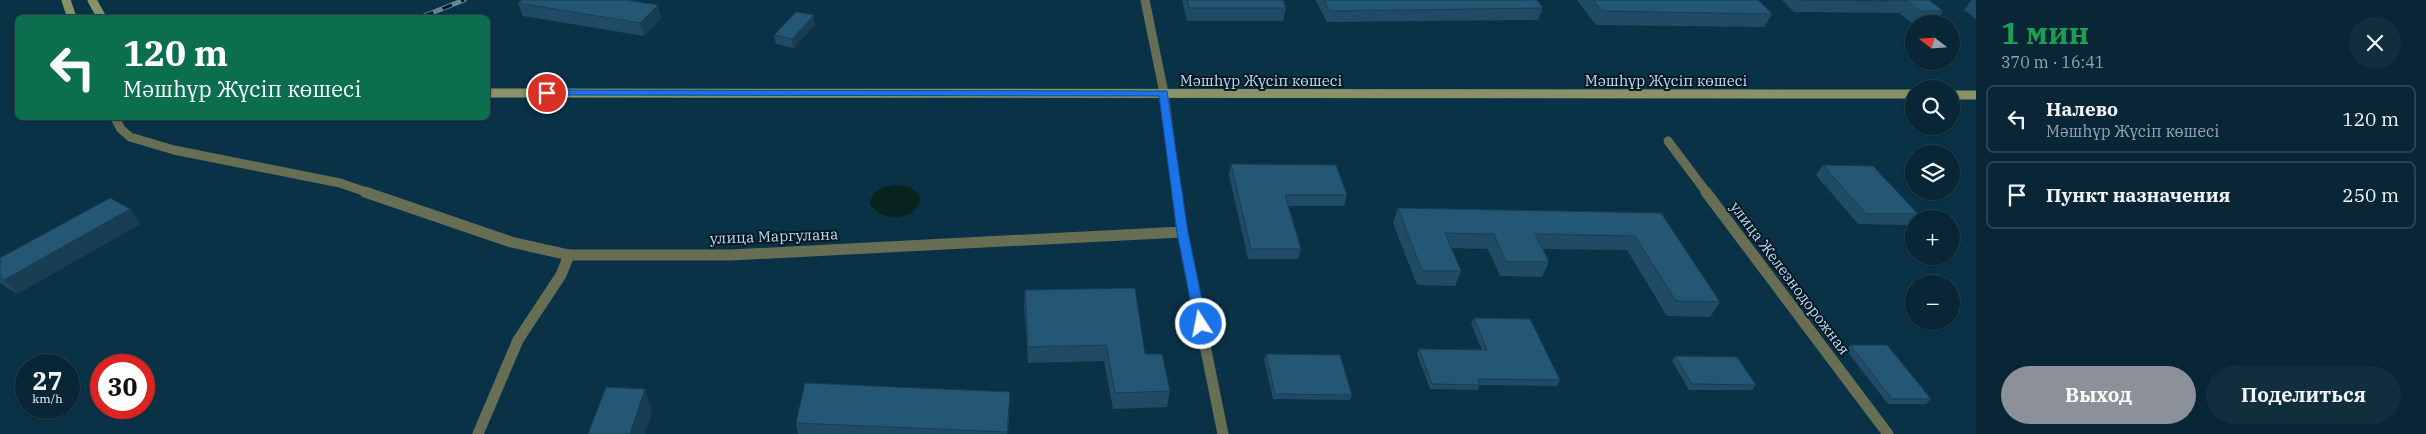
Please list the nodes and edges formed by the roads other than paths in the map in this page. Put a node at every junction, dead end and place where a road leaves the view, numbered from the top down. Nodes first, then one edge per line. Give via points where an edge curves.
1 (66, 0) edge
2 (92, 0) edge
3 (1146, 0) edge
4 (71, 15) edge
5 (100, 15) edge
6 (490, 93) edge
7 (1164, 93) junction
8 (1905, 94) edge
9 (1960, 94) edge
10 (1976, 94) edge
11 (116, 120) edge
12 (1668, 140) dead end
13 (1182, 232) junction
14 (570, 255) junction
15 (478, 434) edge
16 (1223, 434) edge
17 (1888, 434) edge

1 - 4 main road
2 - 5 main road
3 - 7 street
6 - 7 main road, Мәшһүр Жүсіп көшесі
7 - 8 main road, Мәшһүр Жүсіп көшесі
7 - 13 street
9 - 10 main road
11 - 14 street, улица Маргулана via 130,137 174,150 340,183 511,242
12 - 17 street, улица Железнодорожная
13 - 14 street, улица Маргулана via 731,255
13 - 16 street
14 - 15 street via 561,276 518,340

